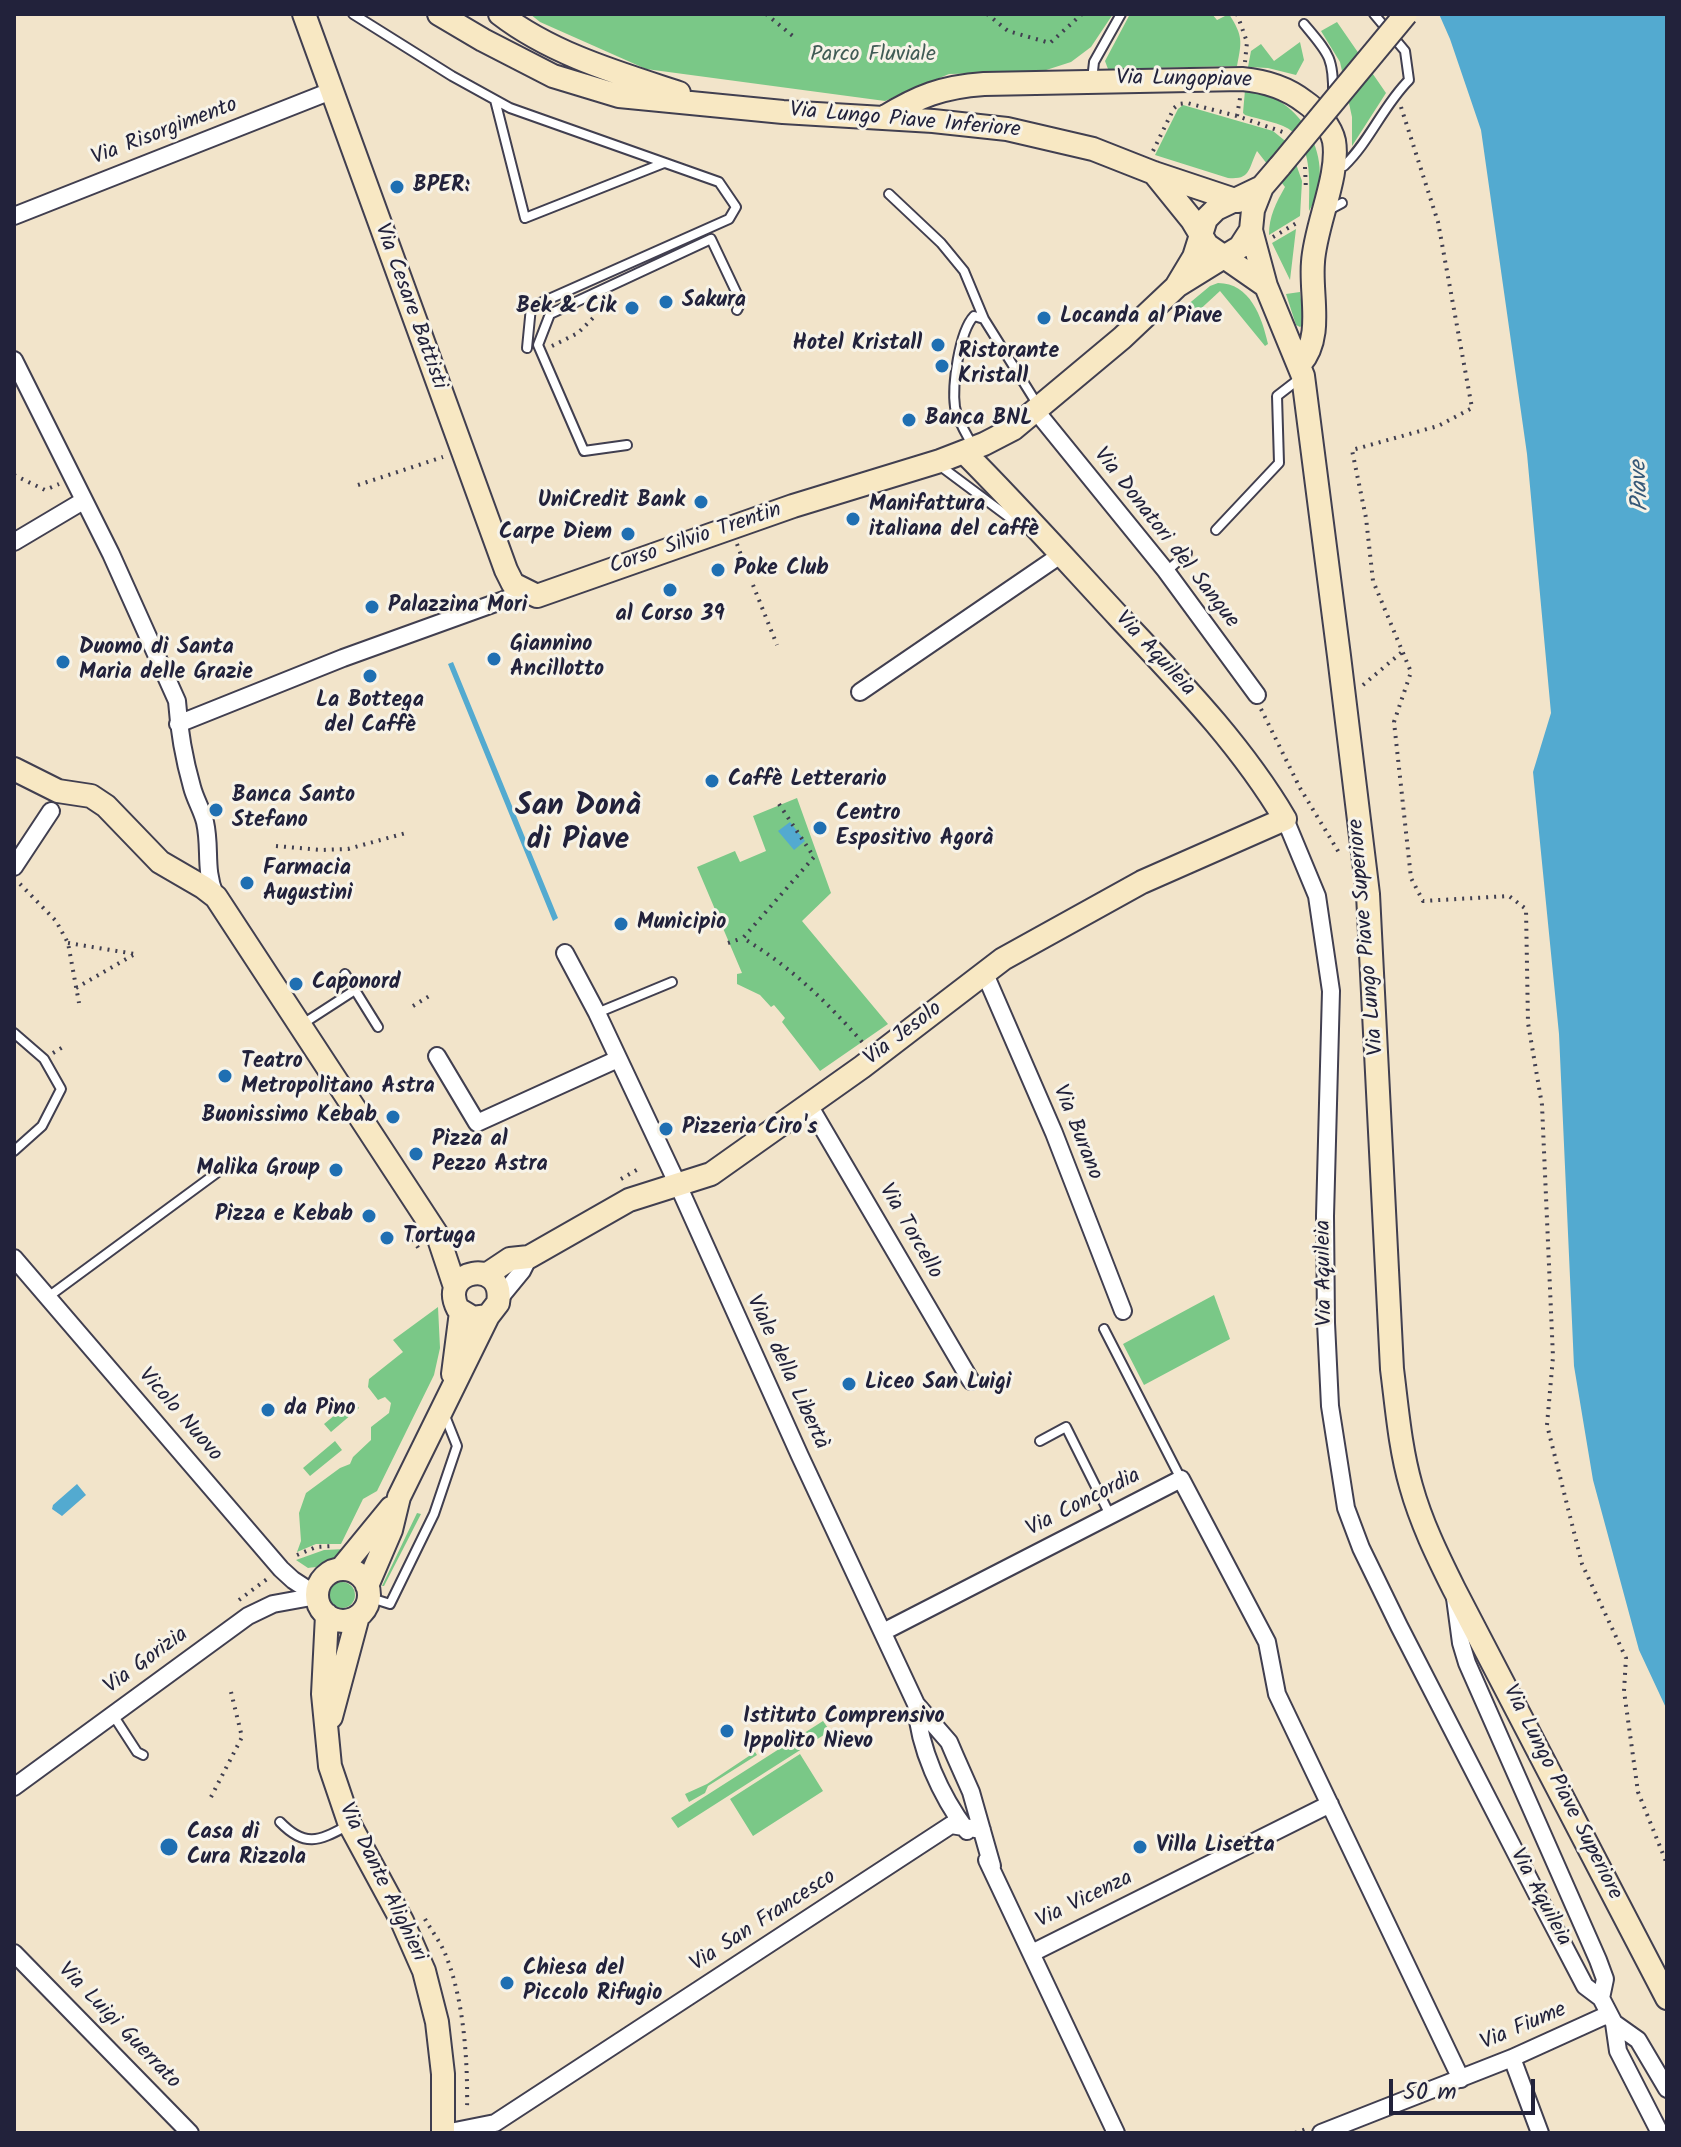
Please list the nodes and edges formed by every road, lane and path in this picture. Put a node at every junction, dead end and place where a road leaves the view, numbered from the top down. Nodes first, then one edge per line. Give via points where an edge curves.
1 (304, 14) edge
2 (353, 14) edge
3 (439, 14) edge
4 (500, 14) edge
5 (766, 14) edge
6 (987, 14) edge
7 (1082, 14) edge
8 (1121, 14) edge
9 (1237, 14) edge
10 (1374, 14) edge
11 (1406, 14) edge
12 (1304, 24) dead end
13 (794, 37) dead end
14 (1244, 68) dead end
15 (1092, 81) junction
16 (1241, 90) dead end
17 (331, 91) junction
18 (1396, 94) junction
19 (495, 100) junction
20 (697, 104) junction
21 (883, 118) junction
22 (1334, 140) junction
23 (1153, 162) junction
24 (665, 163) junction
25 (1332, 167) junction
26 (1262, 187) junction
27 (889, 194) dead end
28 (1238, 201) junction
29 (1322, 212) junction
30 (14, 216) edge
31 (1261, 233) junction
32 (1201, 234) junction
33 (1225, 258) junction
34 (1266, 286) junction
35 (1176, 287) junction
36 (737, 310) dead end
37 (594, 317) dead end
38 (984, 319) junction
39 (1313, 334) junction
40 (1289, 336) junction
41 (538, 345) junction
42 (527, 348) dead end
43 (14, 360) edge
44 (1301, 370) junction
45 (1038, 409) junction
46 (627, 445) dead end
47 (969, 450) junction
48 (462, 451) junction
49 (935, 462) junction
50 (14, 475) edge
51 (72, 478) junction
52 (358, 485) dead end
53 (83, 501) junction
54 (1022, 528) dead end
55 (1216, 530) dead end
56 (14, 542) edge
57 (1187, 553) dead end
58 (1056, 561) junction
59 (1166, 571) junction
60 (753, 585) dead end
61 (526, 592) junction
62 (777, 645) dead end
63 (1402, 652) junction
64 (860, 692) dead end
65 (1175, 692) dead end
66 (1257, 695) joint
67 (1343, 696) junction
68 (178, 724) junction
69 (1203, 724) dead end
70 (14, 769) edge
71 (68, 798) junction
72 (1273, 798) junction
73 (779, 804) dead end
74 (1285, 819) junction
75 (406, 833) dead end
76 (276, 846) dead end
77 (1344, 860) dead end
78 (14, 867) edge
79 (21, 884) dead end
80 (216, 897) junction
81 (743, 938) junction
82 (68, 943) junction
83 (728, 943) dead end
84 (565, 953) dead end
85 (345, 974) dead end
86 (985, 974) junction
87 (672, 982) dead end
88 (76, 988) junction
89 (355, 990) junction
90 (431, 995) dead end
91 (79, 1003) dead end
92 (413, 1006) dead end
93 (597, 1013) junction
94 (300, 1026) junction
95 (378, 1027) dead end
96 (14, 1033) edge
97 (437, 1056) dead end
98 (875, 1057) junction
99 (618, 1059) junction
100 (809, 1105) junction
101 (14, 1151) edge
102 (640, 1168) dead end
103 (222, 1169) dead end
104 (618, 1181) dead end
105 (678, 1185) junction
106 (402, 1223) dead end
107 (438, 1236) junction
108 (529, 1257) junction
109 (14, 1258) edge
110 (425, 1258) dead end
111 (482, 1274) junction
112 (455, 1287) junction
113 (48, 1297) junction
114 (494, 1308) junction
115 (1123, 1311) dead end
116 (461, 1312) junction
117 (1104, 1329) dead end
118 (971, 1381) dead end
119 (447, 1400) junction
120 (1040, 1441) dead end
121 (1181, 1479) junction
122 (399, 1497) junction
123 (1110, 1516) junction
124 (297, 1555) dead end
125 (342, 1558) junction
126 (1454, 1589) junction
127 (364, 1600) junction
128 (320, 1602) junction
129 (883, 1632) junction
130 (231, 1692) dead end
131 (916, 1704) junction
132 (112, 1715) junction
133 (328, 1729) junction
134 (143, 1755) dead end
135 (14, 1787) edge
136 (211, 1797) dead end
137 (1330, 1804) junction
138 (280, 1822) dead end
139 (956, 1822) junction
140 (350, 1825) junction
141 (982, 1830) junction
142 (1667, 1864) edge
143 (994, 1870) junction
144 (424, 1916) dead end
145 (14, 1953) edge
146 (1032, 1953) junction
147 (1601, 1998) junction
148 (1667, 1998) edge
149 (1612, 2018) junction
150 (1512, 2058) junction
151 (1461, 2079) junction
152 (1667, 2089) edge
153 (467, 2129) junction
154 (190, 2133) edge
155 (444, 2133) edge
156 (1116, 2133) edge
157 (1321, 2133) edge
158 (1540, 2133) edge
159 (1660, 2133) edge

1 - 17 street, Via Cesare Battisti
2 - 19 lane
3 - 20 street, Via Lungo Piave Inferiore via 553,76 619,96
4 - 20 street, Via Lungo Piave Inferiore via 578,58 681,93
5 - 13 path
6 - 7 path via 1008,31 1050,43
8 - 15 lane via 1094,62
9 - 14 path via 1247,42
10 - 18 lane via 1405,51 1409,80
11 - 26 street, Corso Silvio Trentin, bridge
12 - 22 lane via 1334,70
15 - 21 street, Via Lungopiave via 954,86 920,96
15 - 22 street, Via Lungopiave via 1265,82 1315,109
16 - 23 path via 1237,116 1187,103 1174,108
17 - 30 street, Via Risorgimento
17 - 48 street, Via Cesare Battisti
18 - 25 lane via 1356,154 1344,166
18 - 63 path via 1438,222 1472,408 1438,426 1352,450 1373,581
19 - 24 lane
19 - 24 lane via 525,218
20 - 21 street, Via Lungo Piave Inferiore
21 - 23 street, Via Lungo Piave Inferiore via 1034,133
22 - 25 street
23 - 28 street, Via Lungo Piave Inferiore
23 - 32 street
24 - 42 lane via 719,182 736,207 729,219 531,307
25 - 29 street
26 - 28 street, Corso Silvio Trentin
26 - 31 street, Corso Silvio Trentin via 1253,210
27 - 38 lane via 964,271
28 - 32 street, Corso Silvio Trentin via 1216,209
29 - 31 path
29 - 39 street via 1313,263
31 - 33 street, Corso Silvio Trentin
31 - 34 street, Via Lungo Piave Superiore
32 - 33 street
32 - 35 street, Corso Silvio Trentin
33 - 34 street
33 - 35 street, Corso Silvio Trentin
34 - 40 street, Via Lungo Piave Superiore
35 - 45 street, Corso Silvio Trentin
36 - 41 lane via 738,296 711,239 550,314
37 - 41 path via 578,333 551,346
38 - 45 lane
38 - 47 lane via 974,316 960,342 955,405
39 - 40 street via 1299,340
39 - 44 street
40 - 44 street, Via Lungo Piave Superiore
41 - 46 lane via 584,451
43 - 51 street
44 - 55 lane via 1277,396 1279,463
44 - 67 street, Via Lungo Piave Superiore
45 - 47 street, Corso Silvio Trentin via 1013,429
45 - 59 street, Via Donatori del Sangue
47 - 49 street, Corso Silvio Trentin
47 - 58 street, Via Aquileia
48 - 52 path
48 - 61 street, Via Cesare Battisti via 506,570 513,584
49 - 54 lane
49 - 61 street, Corso Silvio Trentin via 793,506 550,593
50 - 51 path via 45,490
51 - 53 street
53 - 56 street
53 - 68 street via 177,701
57 - 59 lane
58 - 64 street
58 - 65 lane
58 - 72 street, Via Aquileia via 1230,738
59 - 66 street, Via Donatori del Sangue
60 - 62 path
61 - 68 street, Corso Silvio Trentin
63 - 67 path
63 - 142 path via 1411,672 1394,722 1411,878 1423,901 1509,896 1526,909 1528,1023 1542,1105 1553,1357 1547,1425 1582,1564 1626,1658 1624,1691 1638,1792
66 - 77 path via 1300,788
67 - 126 street, Via Lungo Piave Superiore via 1368,894 1399,1428 1415,1498
68 - 80 street via 192,788 205,819 207,876
69 - 72 lane via 1259,793
70 - 71 street
71 - 78 street
71 - 80 street via 106,806 160,862
72 - 74 street, Via Aquileia
73 - 81 path via 814,857
74 - 86 street, Via Jesolo via 1142,882
74 - 147 street, Via Aquileia via 1317,896 1331,991 1326,1323 1330,1406 1346,1508 1399,1626 1541,1902 1585,1986
75 - 76 path via 348,849
79 - 82 path via 56,921
80 - 94 street
81 - 83 path
81 - 98 path via 823,998
82 - 88 path
82 - 88 path via 135,954
84 - 93 street, Viale della Libertà
85 - 89 lane
86 - 98 street, Via Jesolo
86 - 115 street, Via Burano
87 - 93 lane
88 - 91 path
89 - 94 lane
89 - 95 lane
90 - 92 path
93 - 99 street, Viale della Libertà
94 - 107 street
96 - 101 lane via 44,1059 61,1089 42,1126
97 - 99 street via 477,1123
98 - 100 street, Via Jesolo
99 - 105 street, Viale della Libertà
100 - 105 street, Via Jesolo via 711,1174
100 - 118 street, Via Torcello
102 - 104 path
103 - 113 lane
105 - 108 street, Via Jesolo via 629,1200
105 - 129 street, Viale della Libertà
106 - 110 path
107 - 111 street
107 - 112 street
108 - 111 street, Via Jesolo via 510,1259
108 - 114 street, Via Jesolo
109 - 113 street, Vicolo Nuovo
111 - 112 street via 465,1276
111 - 114 street via 496,1283
112 - 116 street
113 - 128 street, Vicolo Nuovo via 281,1569
114 - 116 street via 473,1318
114 - 119 street
116 - 119 street
117 - 121 lane
119 - 122 street
119 - 127 lane via 457,1446 434,1514 390,1604
120 - 123 lane via 1066,1427
121 - 123 street, Via Concordia
121 - 137 street via 1267,1642 1277,1694
122 - 125 street via 370,1537
122 - 127 street, Via Dante Alighieri
123 - 129 street, Via Concordia
124 - 125 path via 316,1547
125 - 127 street via 357,1573
125 - 128 street via 324,1576
126 - 147 street, Via Lungo Piave Superiore via 1467,1663 1598,1960 1605,1979
126 - 148 street, Via Lungo Piave Superiore
127 - 128 street via 340,1621
127 - 133 street, Via Dante Alighieri
128 - 132 street, Via Gorizia via 273,1604 248,1616
128 - 133 street, Via Dante Alighieri
129 - 131 street, Viale della Libertà
130 - 136 path via 242,1737
131 - 139 street, Viale della Libertà via 923,1742
131 - 141 street, Viale della Libertà via 949,1742
132 - 134 lane
132 - 135 street, Via Gorizia
133 - 140 street, Via Dante Alighieri via 330,1766
137 - 146 street, Via Vicenza
137 - 151 street
138 - 140 lane via 310,1841
139 - 141 street
139 - 143 street, Viale della Libertà
139 - 153 street, Via San Francesco via 495,2123
140 - 155 street, Via Dante Alighieri via 424,1971 437,2022
141 - 143 street, Viale della Libertà
143 - 146 street, Viale della Libertà
144 - 153 path via 444,1952 456,1991 465,2044
145 - 154 street, Via Luigi Guerrato
146 - 156 street, Viale della Libertà
147 - 149 street, Via Aquileia
149 - 150 street, Via Fiume
149 - 152 street via 1638,2040
149 - 159 street via 1618,2051
150 - 151 street, Via Fiume
150 - 158 street
151 - 157 street, Via Fiume
153 - 155 street, Via San Francesco

